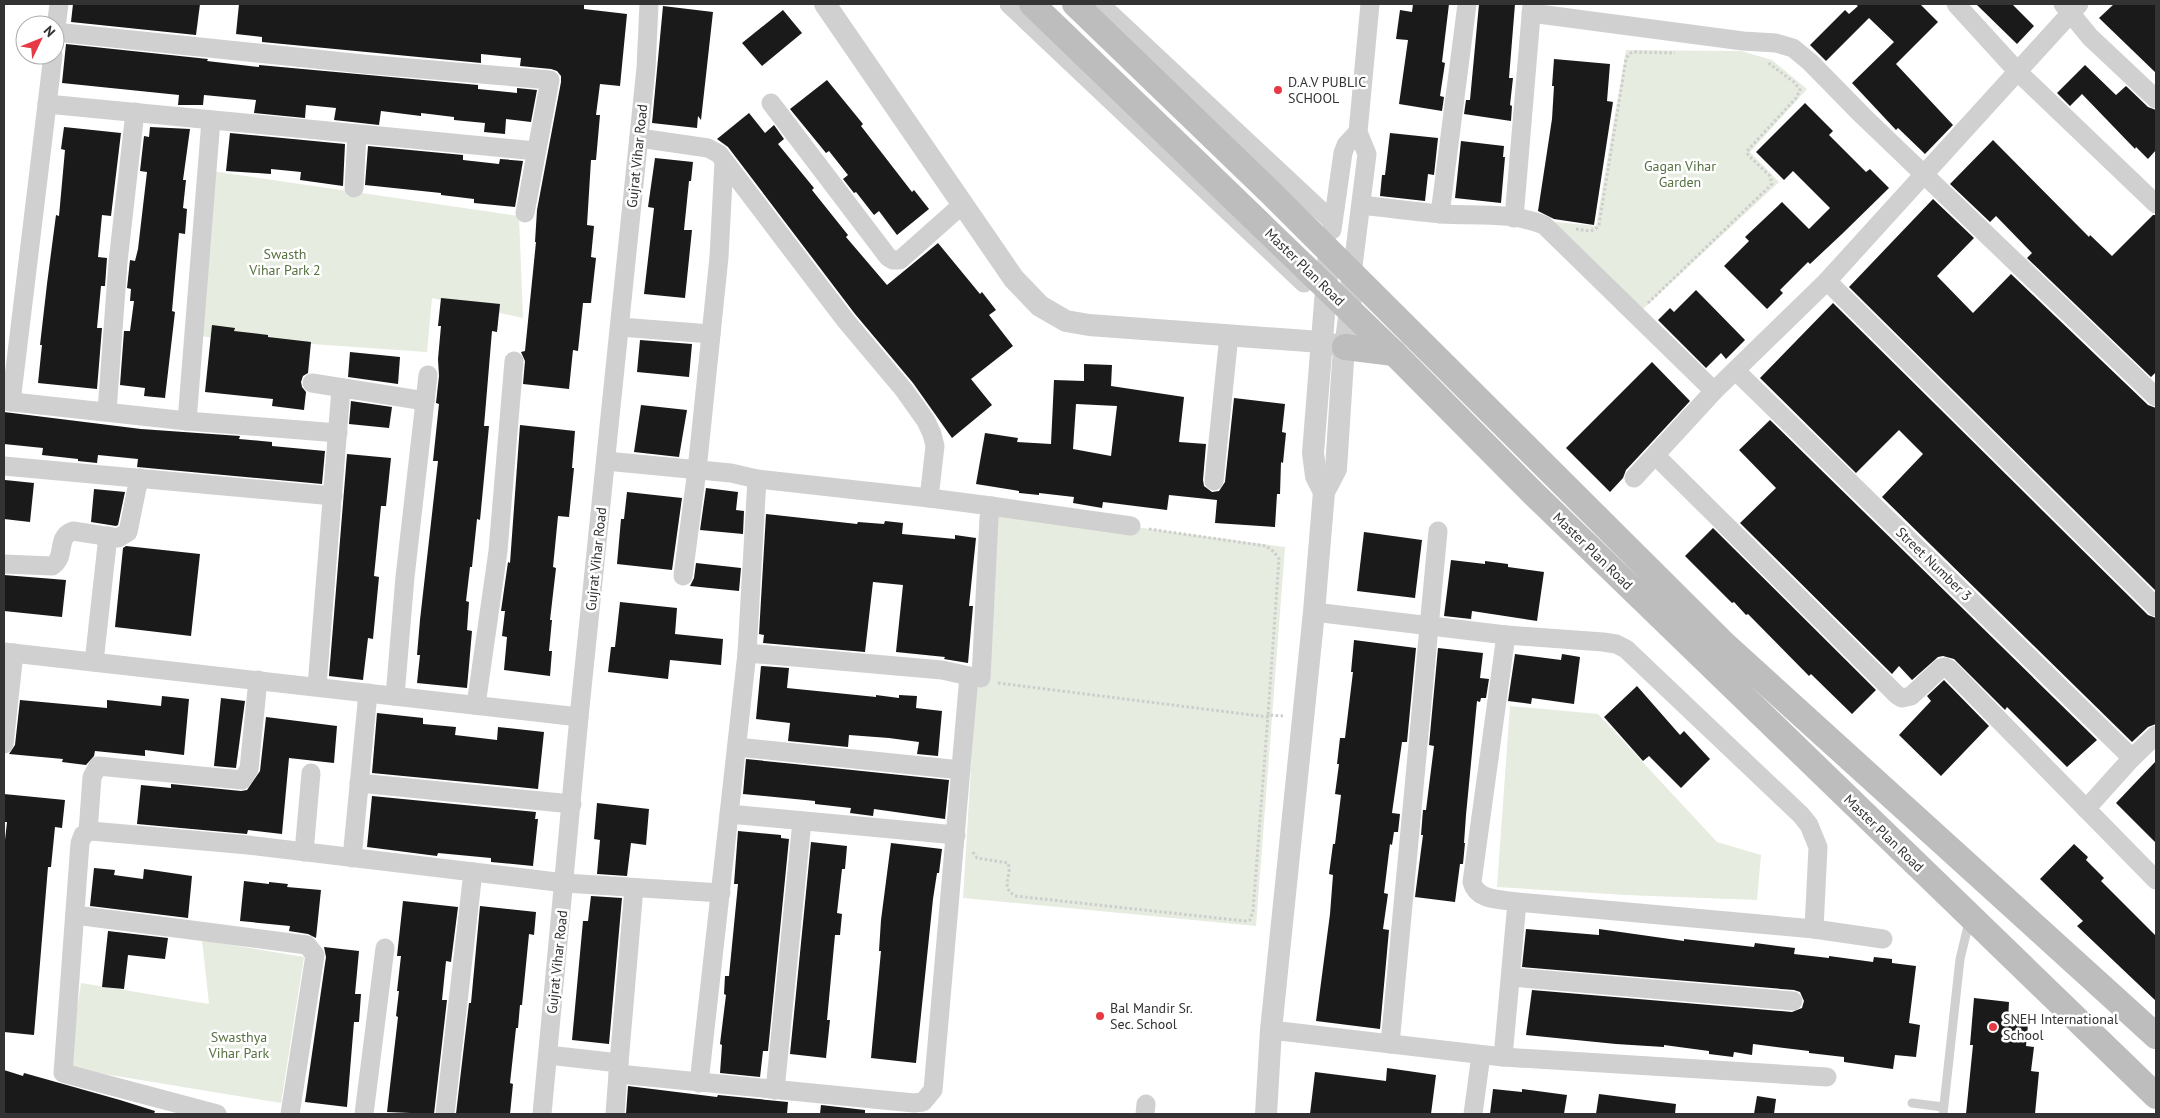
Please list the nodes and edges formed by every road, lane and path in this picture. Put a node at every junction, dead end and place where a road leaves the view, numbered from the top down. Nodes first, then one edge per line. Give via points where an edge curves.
1 (649, 4) edge
2 (825, 4) edge
3 (1008, 4) edge
4 (1032, 4) edge
5 (1074, 4) edge
6 (1100, 4) edge
7 (1370, 4) edge
8 (1467, 4) edge
9 (1956, 4) edge
10 (2071, 6) edge
11 (1531, 8) edge
12 (65, 35) edge
13 (1676, 53) dead end
14 (1762, 61) dead end
15 (52, 65) edge
16 (2018, 72) junction
17 (2156, 99) edge
18 (771, 103) dead end
19 (47, 104) junction
20 (135, 112) junction
21 (211, 120) junction
22 (1358, 132) junction
23 (357, 135) junction
24 (639, 138) junction
25 (536, 151) junction
26 (724, 161) junction
27 (1925, 174) junction
28 (354, 188) dead end
29 (963, 204) junction
30 (2156, 204) edge
31 (1362, 205) junction
32 (524, 213) dead end
33 (1440, 214) junction
34 (1514, 218) junction
35 (1333, 222) junction
36 (1573, 228) dead end
37 (1328, 252) junction
38 (1352, 274) junction
39 (1827, 281) junction
40 (1324, 293) junction
41 (1620, 298) junction
42 (1350, 311) junction
43 (620, 327) junction
44 (711, 334) junction
45 (1229, 335) junction
46 (1333, 345) junction
47 (1394, 353) junction
48 (514, 361) dead end
49 (1736, 371) junction
50 (428, 375) dead end
51 (312, 383) dead end
52 (341, 389) junction
53 (1714, 391) junction
54 (2156, 396) edge
55 (8, 401) edge
56 (425, 401) junction
57 (107, 411) junction
58 (187, 421) junction
59 (338, 433) junction
60 (1656, 456) junction
61 (606, 462) junction
62 (4, 466) edge
63 (698, 470) junction
64 (139, 478) junction
65 (1634, 478) dead end
66 (757, 479) junction
67 (1214, 481) dead end
68 (333, 496) junction
69 (929, 498) junction
70 (991, 506) junction
71 (1131, 526) joint
72 (1438, 532) dead end
73 (108, 536) junction
74 (4, 564) edge
75 (683, 576) dead end
76 (2156, 607) edge
77 (1314, 612) junction
78 (1429, 627) junction
79 (1506, 635) junction
80 (9, 652) edge
81 (747, 653) junction
82 (94, 662) junction
83 (975, 677) junction
84 (258, 680) junction
85 (317, 686) junction
86 (368, 693) junction
87 (396, 696) junction
88 (476, 706) junction
89 (1268, 716) junction
90 (580, 718) junction
91 (1303, 719) junction
92 (2156, 735) edge
93 (4, 744) edge
94 (737, 746) junction
95 (2132, 758) junction
96 (961, 770) junction
97 (311, 773) dead end
98 (359, 783) junction
99 (572, 804) junction
100 (2086, 809) junction
101 (729, 814) junction
102 (802, 821) junction
103 (88, 832) junction
104 (956, 835) junction
105 (972, 849) dead end
106 (304, 852) junction
107 (352, 858) junction
108 (473, 872) junction
109 (2156, 880) edge
110 (565, 883) junction
111 (634, 888) junction
112 (721, 893) junction
113 (1517, 902) junction
114 (75, 915) junction
115 (1970, 918) junction
116 (1814, 929) junction
117 (1884, 939) dead end
118 (385, 948) dead end
119 (1510, 977) junction
120 (1794, 1001) dead end
121 (1271, 1030) junction
122 (2156, 1036) edge
123 (1390, 1044) junction
124 (548, 1055) junction
125 (1480, 1055) junction
126 (1503, 1057) junction
127 (618, 1068) junction
128 (2131, 1072) junction
129 (1827, 1077) dead end
130 (699, 1083) junction
131 (2156, 1087) edge
132 (775, 1090) junction
133 (2156, 1096) edge
134 (1912, 1103) dead end
135 (1943, 1111) edge
136 (217, 1114) edge
137 (290, 1114) edge
138 (364, 1114) edge
139 (444, 1114) edge
140 (542, 1114) edge
141 (615, 1114) edge
142 (1266, 1114) edge
143 (1473, 1114) edge

1 - 24 street, Gujrat Vihar Road
2 - 29 street
3 - 40 street via 1266,250
4 - 40 main road, Master Plan Road
5 - 37 main road, Master Plan Road
6 - 35 street
7 - 22 street
8 - 33 street
9 - 16 street
10 - 16 street
10 - 17 street via 2090,37
11 - 27 street via 1743,41 1776,43 1792,48
11 - 34 street
12 - 25 street via 550,80
13 - 36 path via 1633,52 1626,59 1599,225 1590,231
14 - 41 path via 1770,63 1800,90 1747,151 1770,176 1772,184 1644,307 1627,292
15 - 19 street
16 - 27 street
16 - 30 street
18 - 29 street via 893,260 900,260
19 - 20 street
19 - 55 street
20 - 21 street
20 - 57 street via 118,262
21 - 23 street
21 - 58 street
22 - 31 street via 1367,154
22 - 35 street via 1346,145
23 - 25 street
23 - 28 street
24 - 26 street via 708,148
24 - 43 street, Gujrat Vihar Road
25 - 32 street
26 - 44 street
26 - 69 street via 926,420 935,446
27 - 39 street
27 - 54 street
29 - 45 street via 1014,279 1040,306 1066,321
31 - 33 street
31 - 38 street
33 - 34 street
34 - 41 street via 1544,225
35 - 37 street
37 - 38 main road, Master Plan Road
37 - 40 street
38 - 42 street
38 - 122 main road, Master Plan Road via 1725,645
39 - 49 street
39 - 76 street
40 - 42 main road, Master Plan Road
40 - 46 street
41 - 53 street
42 - 46 street
42 - 47 main road, Master Plan Road
43 - 44 street
43 - 61 street, Gujrat Vihar Road
44 - 63 street
45 - 46 street
45 - 67 street
46 - 47 main road
46 - 77 street via 1336,469 1324,492
47 - 115 main road, Master Plan Road via 1541,501
48 - 88 street via 498,551
49 - 53 street
49 - 95 street, Street Number 3
50 - 56 street
51 - 52 street
52 - 56 street
52 - 59 street
53 - 60 street
55 - 57 street
56 - 87 street via 405,578
57 - 58 street
58 - 59 street
59 - 68 street
60 - 65 street
60 - 100 street via 1897,695 1902,698 1911,696 1941,668 1949,669
61 - 63 street
61 - 90 street, Gujrat Vihar Road
62 - 64 street
63 - 66 street
63 - 75 street
64 - 68 street
64 - 73 street via 128,532 118,538
66 - 69 street
66 - 81 street
68 - 85 street
69 - 70 street
70 - 71 street
70 - 83 street
71 - 89 path via 1266,546 1274,552 1279,559
72 - 78 street
73 - 74 street via 72,531 66,534 62,539 58,563 52,566
73 - 82 street
77 - 78 street
77 - 91 street
78 - 79 street
78 - 123 street
79 - 113 street via 1472,882 1473,888 1484,897
79 - 116 street via 1616,644 1639,660 1809,825 1818,847
80 - 82 street
80 - 93 street
81 - 83 street via 942,670
81 - 94 street
82 - 84 street
83 - 89 path
83 - 96 street
84 - 85 street
84 - 103 street via 250,769 242,780 98,766 92,777
85 - 86 street
86 - 87 street
86 - 98 street
87 - 88 street
88 - 90 street
89 - 91 path
89 - 105 path via 1250,920 1015,896 1006,886 1008,864 977,858
90 - 99 street, Gujrat Vihar Road
91 - 121 street
92 - 95 street
94 - 96 street
94 - 101 street
95 - 100 street
96 - 104 street
97 - 106 street
98 - 99 street
98 - 107 street
99 - 110 street, Gujrat Vihar Road
100 - 109 street
101 - 102 street
101 - 112 street
102 - 104 street
102 - 132 street
103 - 106 street
103 - 114 street via 83,834 80,843
104 - 132 street via 933,1090 929,1096 923,1102 914,1103
106 - 107 street
107 - 108 street
108 - 110 street
108 - 139 street
110 - 111 street
110 - 124 street, Gujrat Vihar Road
111 - 112 street
111 - 127 street
112 - 130 street
113 - 116 street
113 - 119 street
114 - 136 street via 63,1073
114 - 137 street via 307,945 315,955
115 - 128 main road, Master Plan Road
115 - 135 lane via 1960,959
116 - 117 street
118 - 138 street
119 - 120 street
119 - 126 street
121 - 123 street
121 - 142 street
123 - 125 street
124 - 127 street
124 - 140 street, Gujrat Vihar Road
125 - 126 street
125 - 143 street
126 - 129 street
127 - 130 street
127 - 141 street
128 - 131 main road
128 - 133 main road, Master Plan Road
130 - 132 street
134 - 135 lane

